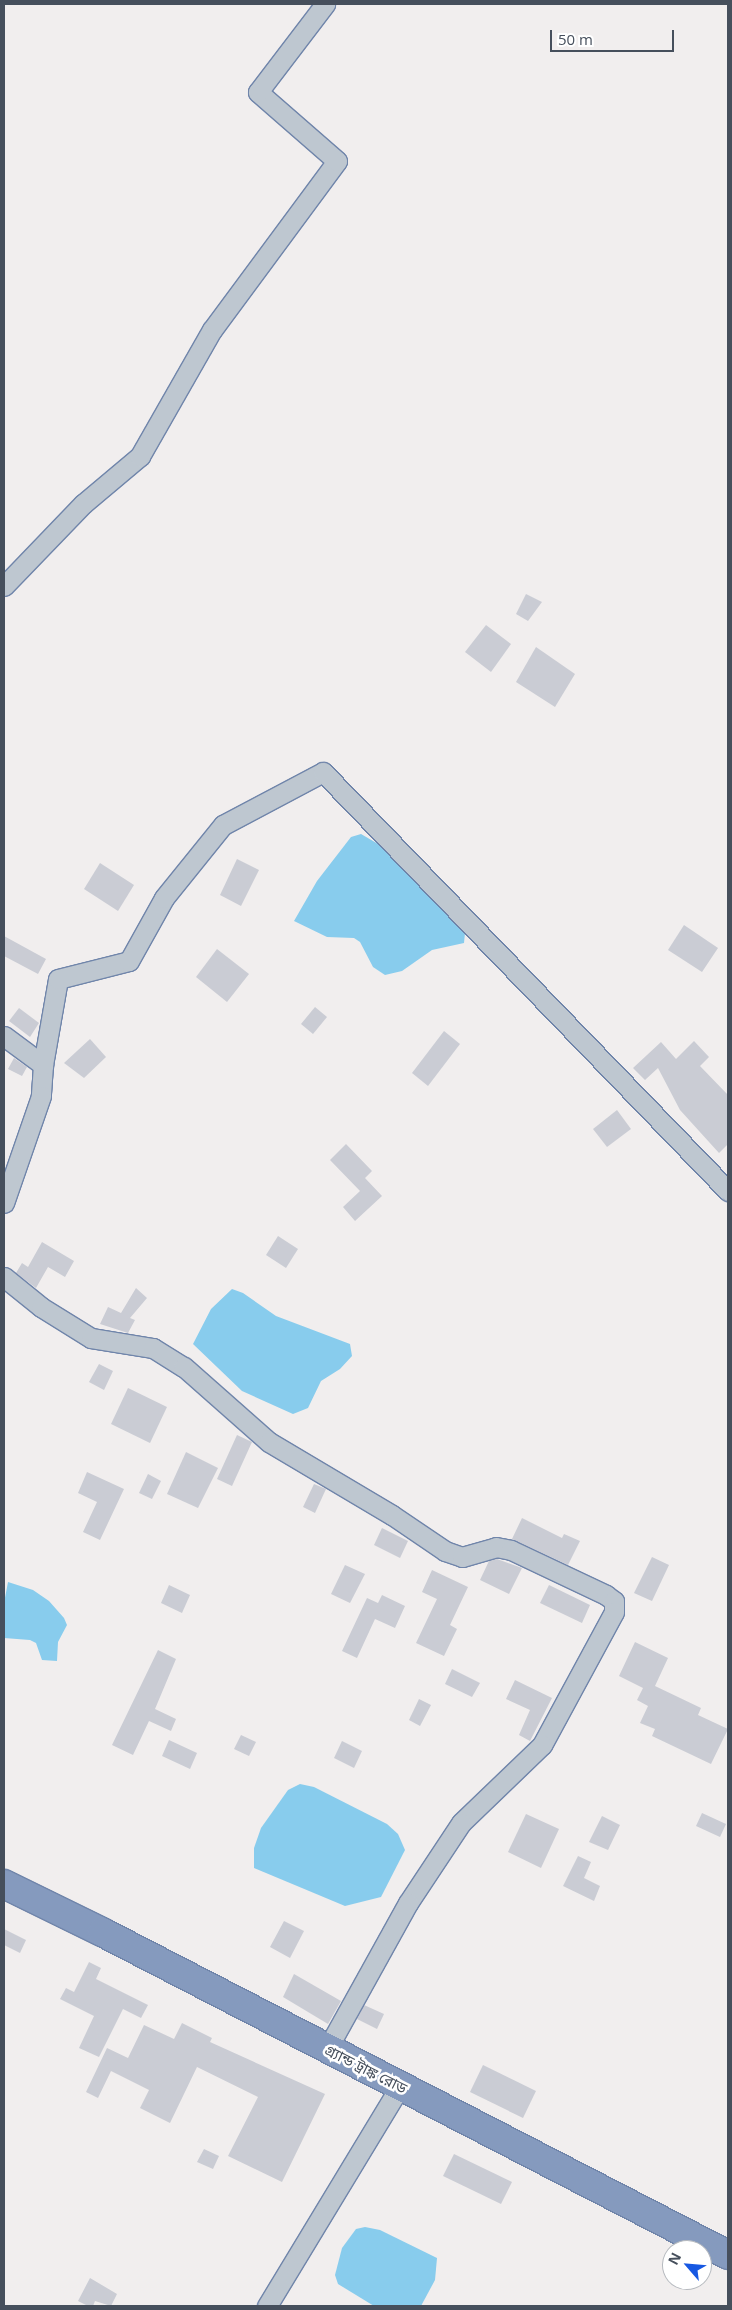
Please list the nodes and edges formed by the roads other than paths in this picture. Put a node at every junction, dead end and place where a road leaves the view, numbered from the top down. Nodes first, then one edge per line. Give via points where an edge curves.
1 (325, 4) edge
2 (4, 586) edge
3 (4, 1036) edge
4 (43, 1065) junction
5 (728, 1190) edge
6 (4, 1203) edge
7 (4, 1277) edge
8 (4, 1884) edge
9 (327, 2049) junction
10 (400, 2086) junction
11 (728, 2255) edge
12 (267, 2306) edge

1 - 2 street via 258,92 337,161 212,330 140,456 83,504
3 - 4 street
4 - 5 street via 58,979 129,961 164,898 223,825 323,772
4 - 6 street via 42,1096
7 - 9 street via 41,1307 91,1338 153,1348 184,1367 269,1442 376,1505 445,1551 462,1557 496,1547 511,1550 606,1594 614,1601 614,1612 542,1745 460,1823 408,1903
8 - 9 highway, গ্র্যান্ড ট্রাঙ্ক রোড
9 - 10 highway, গ্র্যান্ড ট্রাঙ্ক রোড
10 - 11 highway, গ্র্যান্ড ট্রাঙ্ক রোড
10 - 12 street

